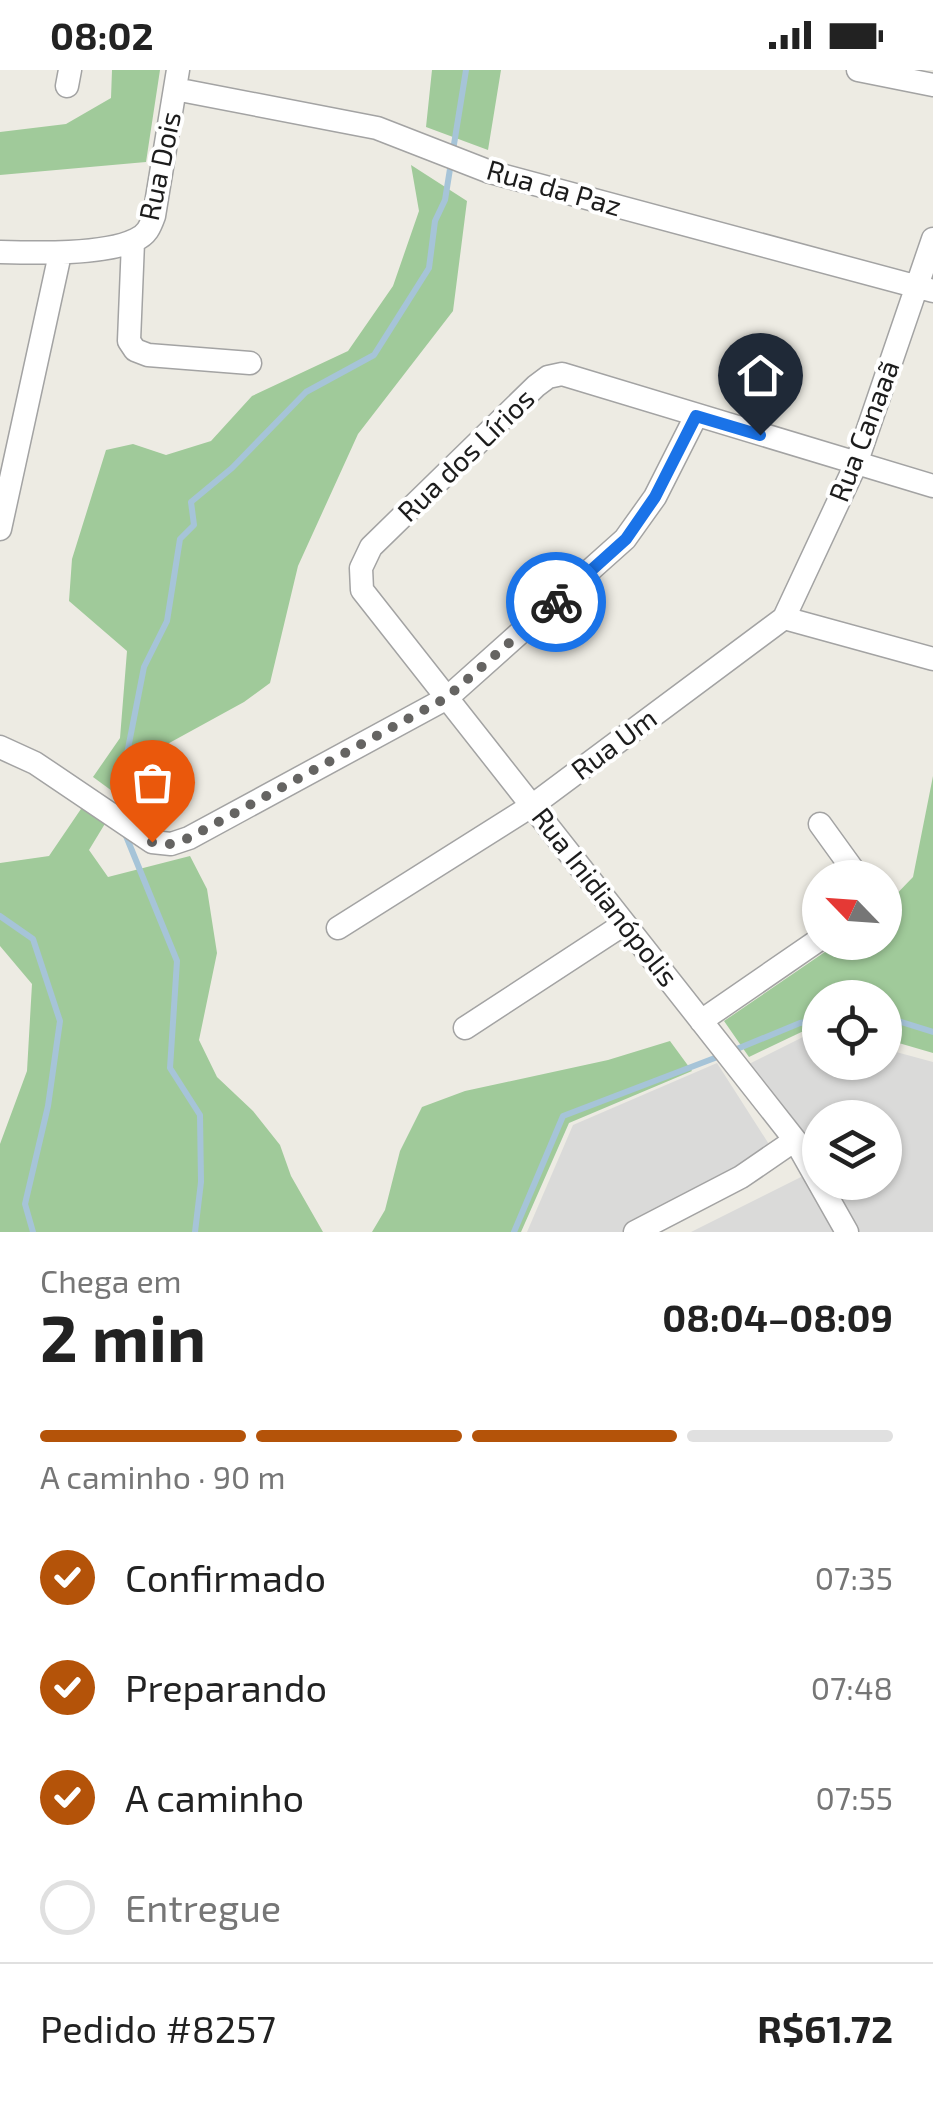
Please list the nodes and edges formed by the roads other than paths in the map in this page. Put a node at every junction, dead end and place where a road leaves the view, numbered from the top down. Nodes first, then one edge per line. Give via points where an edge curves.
1 (858, 70) edge
2 (177, 80) edge
3 (933, 85) edge
4 (933, 239) edge
5 (133, 242) junction
6 (0, 252) edge
7 (60, 254) junction
8 (925, 288) edge
9 (250, 363) dead end
10 (696, 416) junction
11 (856, 464) junction
12 (933, 486) edge
13 (0, 530) edge
14 (361, 568) joint
15 (784, 618) junction
16 (933, 659) edge
17 (446, 698) junction
18 (0, 747) edge
19 (533, 805) junction
20 (820, 824) dead end
21 (846, 860) edge
22 (624, 924) junction
23 (338, 928) dead end
24 (802, 952) edge
25 (701, 1022) junction
26 (465, 1028) dead end
27 (795, 1140) junction
28 (635, 1232) edge
29 (846, 1232) edge

1 - 3 street
2 - 5 street, Rua Dois via 154,216 147,233
2 - 8 street, Rua da Paz via 377,128 490,172
4 - 8 street, Rua Canaaã
5 - 7 street, Rua Dois
5 - 9 street via 129,341 135,350
6 - 7 street, Rua Dois
7 - 13 street
8 - 11 street, Rua Canaaã
10 - 11 street, Rua dos Lírios
10 - 14 street, Rua dos Lírios via 562,374 548,376 371,547
10 - 17 street via 626,539
11 - 12 street, Rua dos Lírios
11 - 15 street, Rua Canaaã
14 - 17 street, Rua Inidianópolis via 362,590
15 - 16 street
15 - 19 street, Rua Um
17 - 18 street via 170,844 152,842
17 - 19 street, Rua Inidianópolis
19 - 22 street, Rua Inidianópolis
19 - 23 street, Rua Um
20 - 21 street
22 - 25 street, Rua Inidianópolis
22 - 26 street
24 - 25 street
25 - 27 street, Rua Inidianópolis
27 - 28 street
27 - 29 street, Rua Inidianópolis

